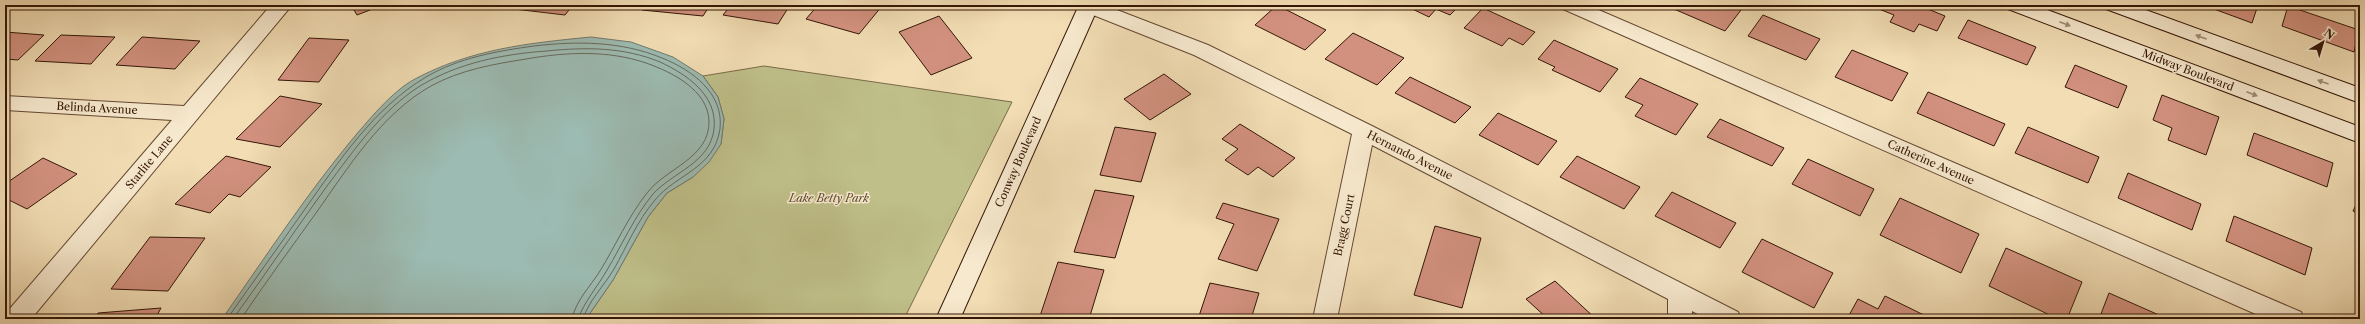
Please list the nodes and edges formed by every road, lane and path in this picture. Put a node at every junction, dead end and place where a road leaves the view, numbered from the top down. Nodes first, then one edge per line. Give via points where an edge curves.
1 (282, 5) edge
2 (1087, 5) edge
3 (1570, 5) edge
4 (2015, 5) edge
5 (2113, 5) edge
6 (2360, 96) edge
7 (5, 103) edge
8 (190, 114) junction
9 (1364, 131) junction
10 (2360, 135) edge
11 (1680, 294) junction
12 (16, 319) edge
13 (948, 319) edge
14 (1324, 319) edge
15 (1680, 319) edge
16 (1729, 319) edge
17 (2292, 319) edge

1 - 8 street, Starlite Lane
2 - 9 street, Hernando Avenue via 1201,50
2 - 13 street, Conway Boulevard
3 - 17 street, Catherine Avenue
4 -> 10 street, Midway Boulevard
6 -> 5 street
7 - 8 street, Belinda Avenue
8 - 12 street, Starlite Lane
9 - 11 street, Hernando Avenue
9 - 14 street, Bragg Court
11 - 15 street
11 - 16 street, Hernando Avenue

